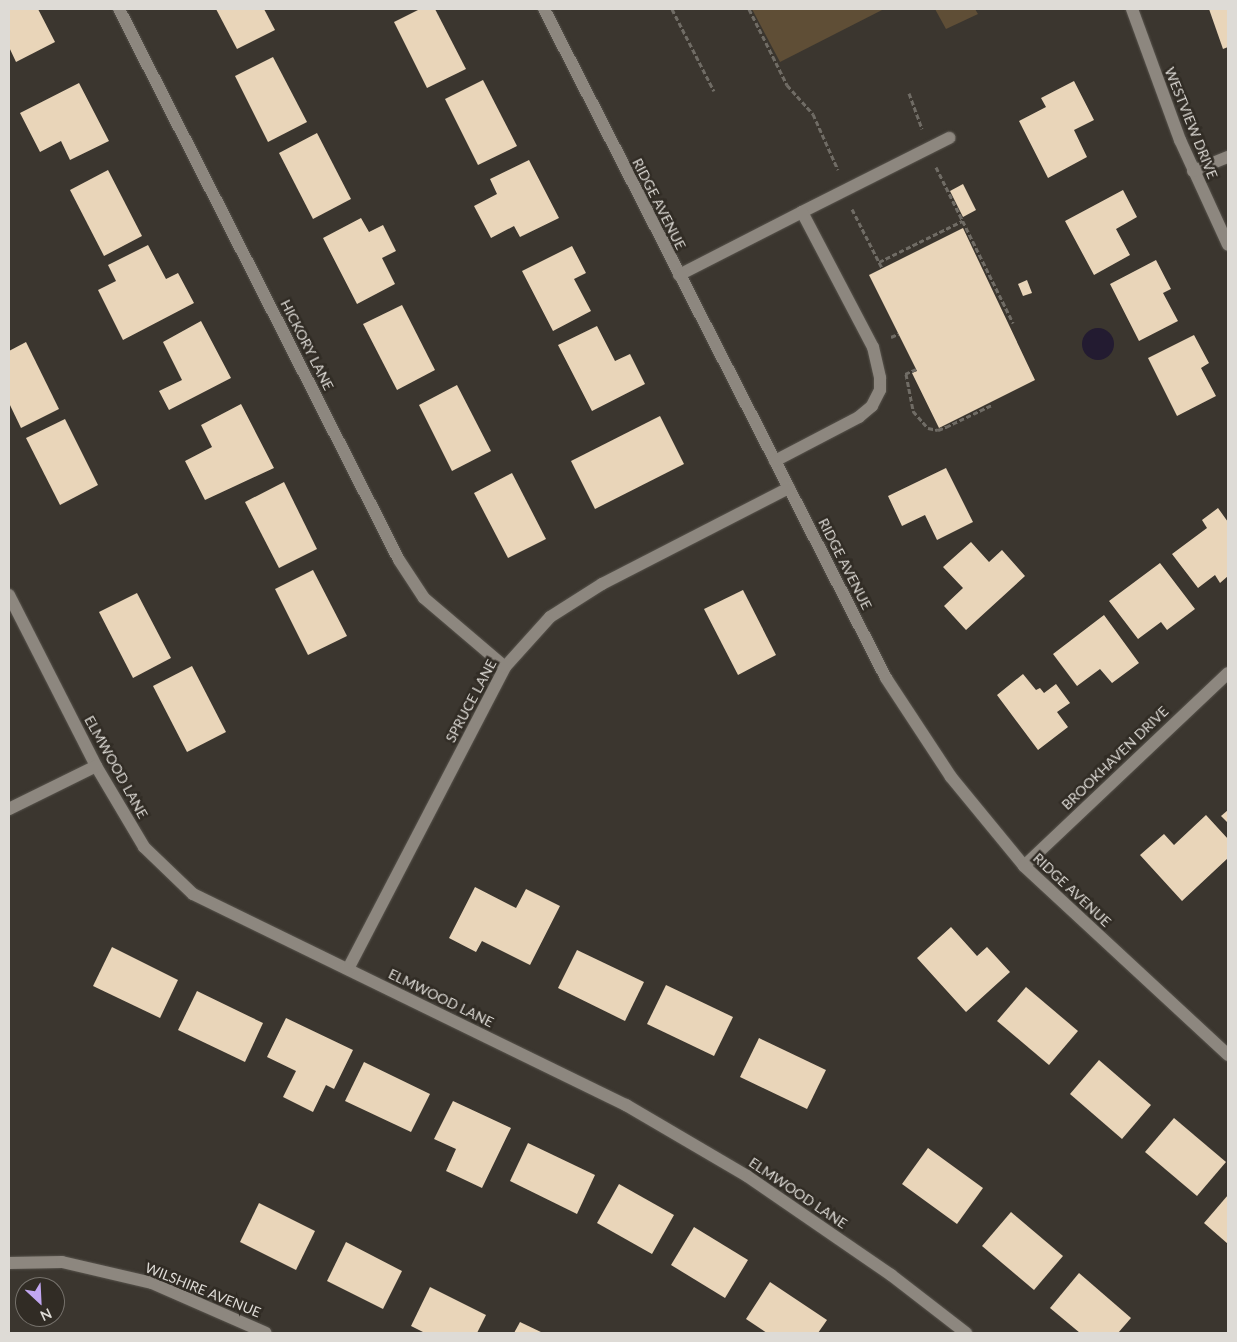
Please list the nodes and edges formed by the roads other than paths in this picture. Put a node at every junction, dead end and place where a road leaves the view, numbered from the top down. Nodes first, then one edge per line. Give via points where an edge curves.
1 (119, 9) edge
2 (544, 9) edge
3 (1132, 9) edge
4 (949, 138) dead end
5 (1228, 157) edge
6 (1194, 171) junction
7 (802, 212) junction
8 (1228, 245) edge
9 (679, 275) junction
10 (775, 461) junction
11 (790, 488) junction
12 (9, 595) edge
13 (505, 667) junction
14 (1228, 673) edge
15 (96, 766) junction
16 (9, 809) edge
17 (1024, 866) junction
18 (348, 969) junction
19 (1228, 1055) edge
20 (9, 1263) edge
21 (266, 1333) edge
22 (966, 1333) edge

1 - 13 street, HICKORY LANE via 399,560 424,598
2 - 9 street, RIDGE AVENUE
3 - 6 street, WESTVIEW DRIVE
4 - 7 street
5 - 6 street
6 - 8 street, WESTVIEW DRIVE
7 - 9 street
7 - 10 street via 879,362 880,390 872,406 859,417
9 - 10 street, RIDGE AVENUE
10 - 11 street, RIDGE AVENUE
11 - 13 street, SPRUCE LANE via 602,584 550,617
11 - 17 street, RIDGE AVENUE via 886,678 951,777
12 - 15 street, ELMWOOD LANE
13 - 18 street, SPRUCE LANE
14 - 17 street, BROOKHAVEN DRIVE
15 - 16 street
15 - 18 street, ELMWOOD LANE via 144,847 193,894
17 - 19 street, RIDGE AVENUE
18 - 22 street, ELMWOOD LANE via 626,1105 739,1172 891,1275
20 - 21 street, WILSHIRE AVENUE via 62,1262 152,1283

